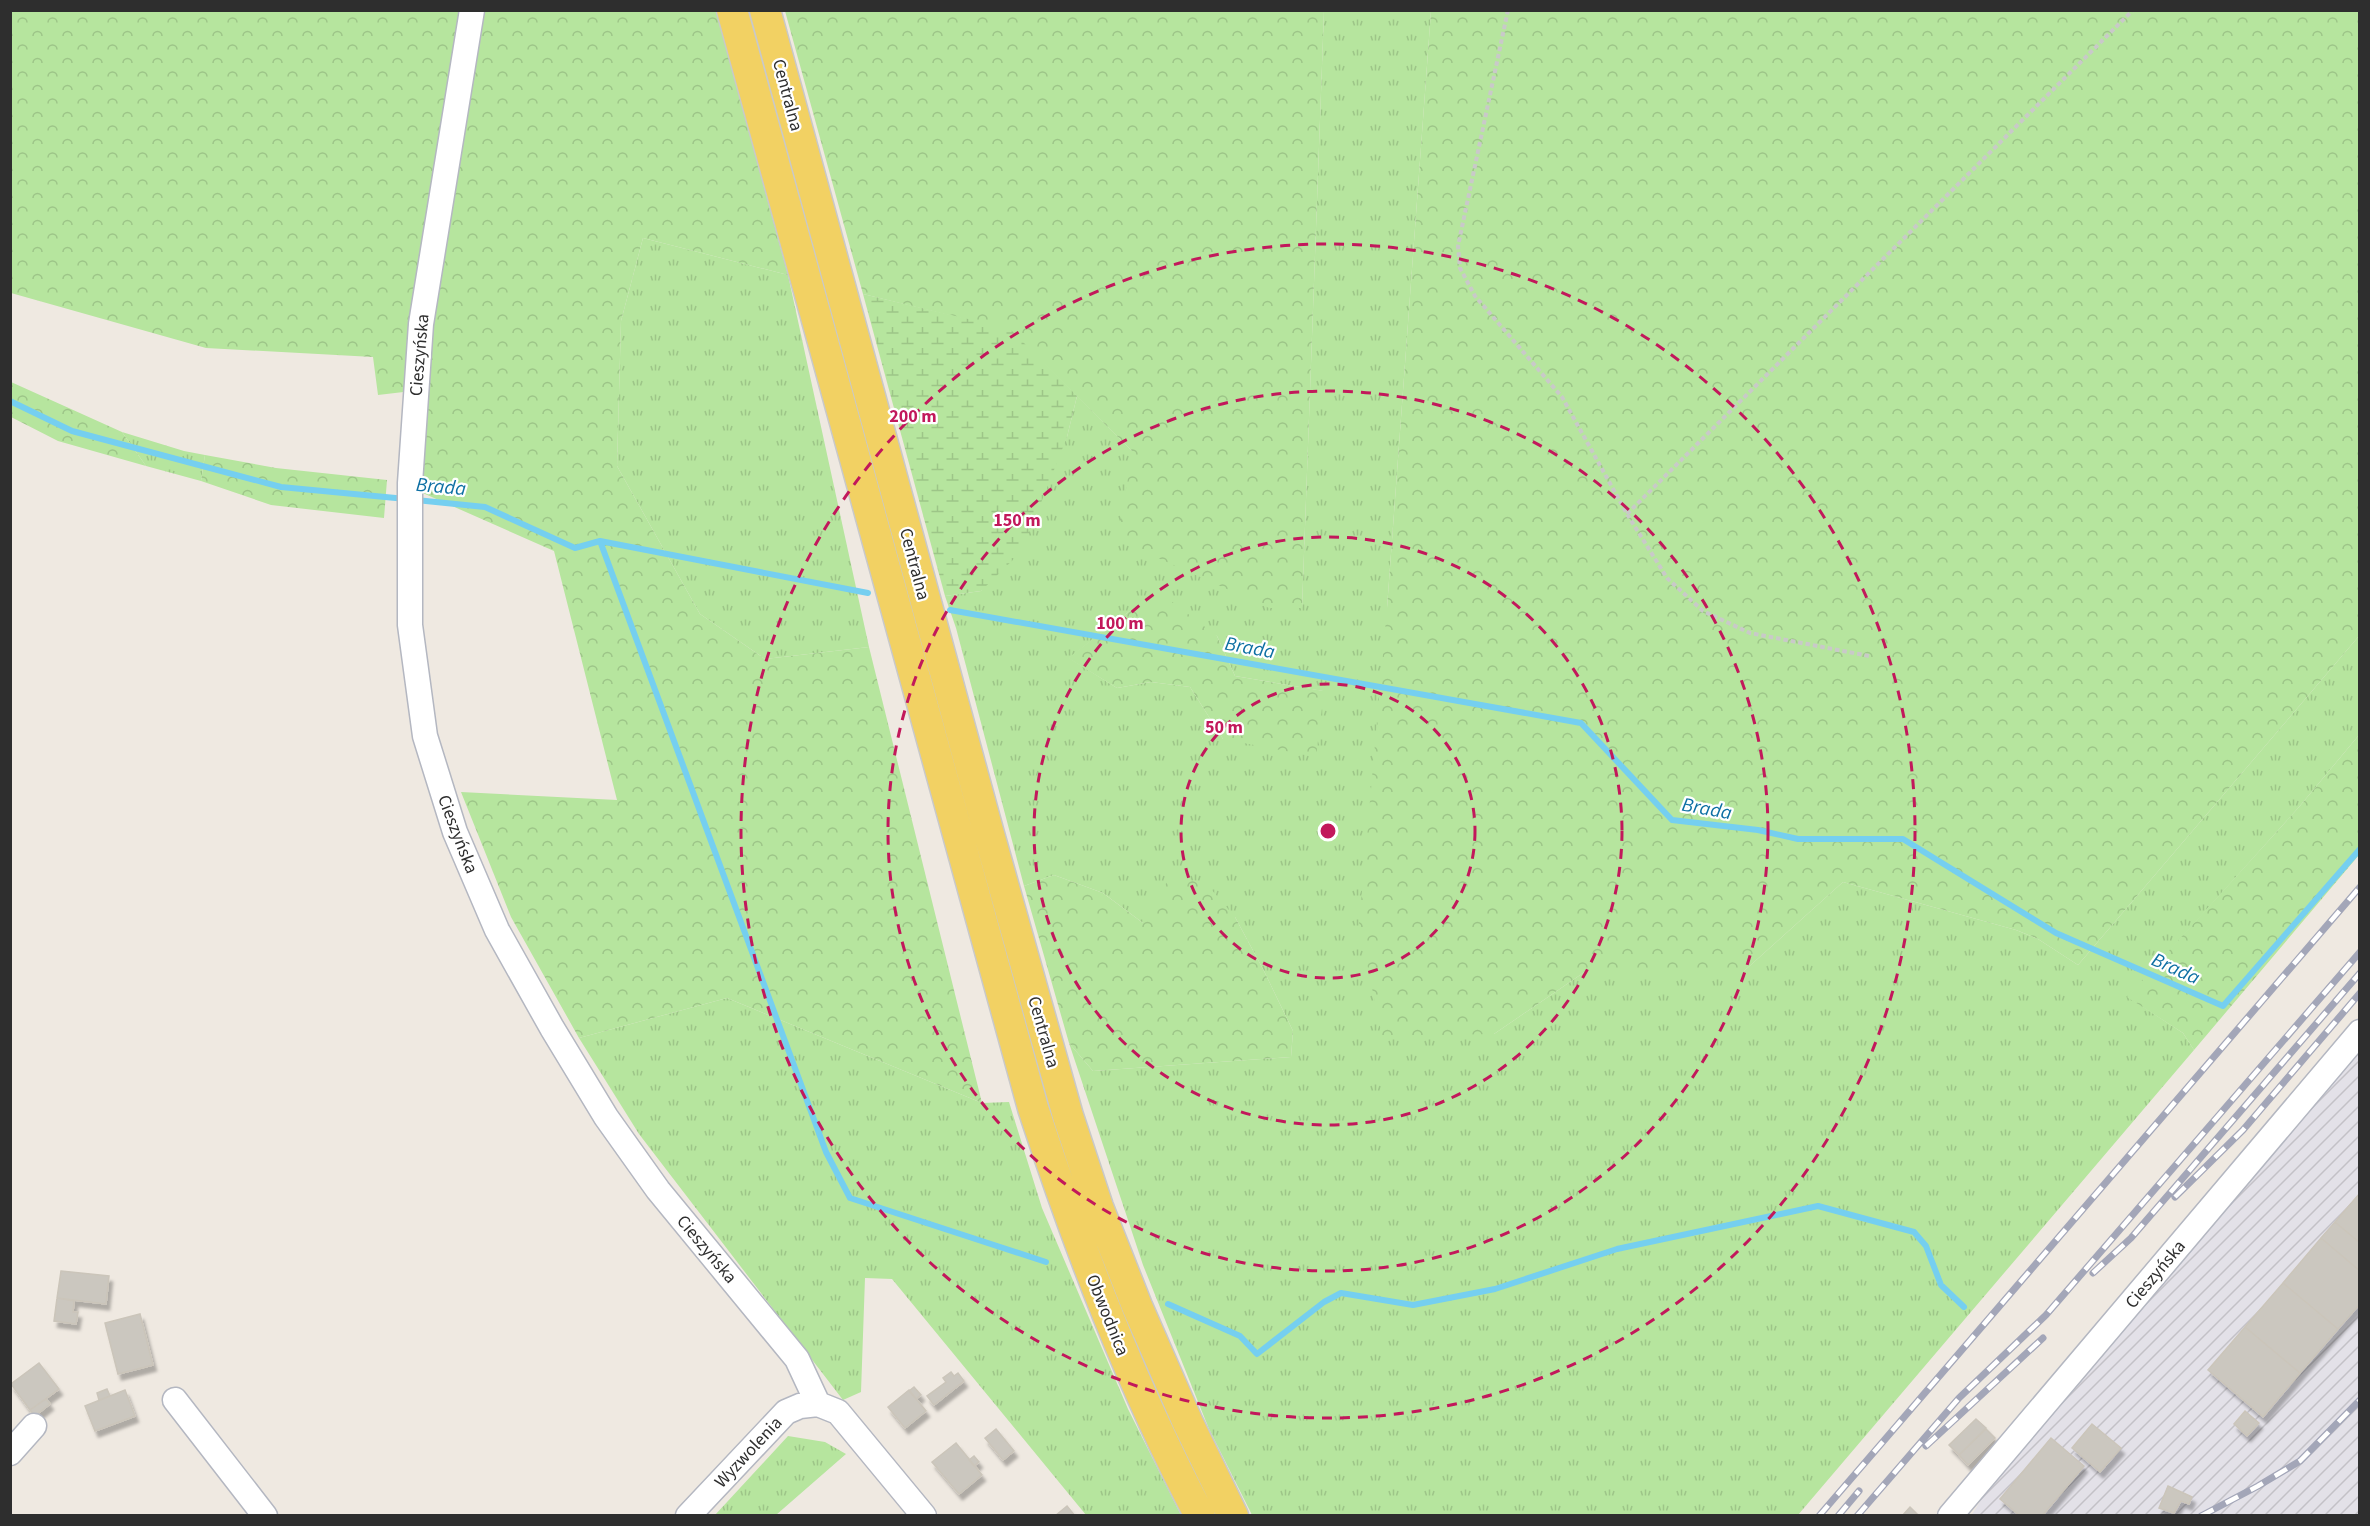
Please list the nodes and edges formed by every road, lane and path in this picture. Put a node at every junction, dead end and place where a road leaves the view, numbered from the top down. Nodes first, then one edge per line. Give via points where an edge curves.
1 (472, 10) edge
2 (732, 10) edge
3 (765, 10) edge
4 (1508, 10) edge
5 (2133, 10) edge
6 (1627, 514) junction
7 (1869, 656) dead end
8 (2360, 1032) edge
9 (1033, 1108) joint
10 (1068, 1116) joint
11 (175, 1400) dead end
12 (818, 1404) junction
13 (34, 1426) dead end
14 (10, 1453) edge
15 (265, 1515) edge
16 (688, 1515) edge
17 (924, 1515) edge
18 (1200, 1515) edge
19 (1233, 1515) edge
20 (1950, 1515) edge

1 - 12 street, Cieszyńska via 421,324 410,483 410,625 425,736 455,832 497,930 552,1028 606,1117 658,1190 797,1359
2 - 9 main road, Centralna
3 - 10 main road, Centralna
4 - 6 path via 1458,246 1460,268 1475,296 1562,398
5 - 6 path
6 - 7 path via 1667,578 1704,611 1750,633
8 - 20 street, Cieszyńska
9 - 18 main road, Obwodnica via 1106,1314 1163,1445
10 - 19 main road, Obwodnica via 1133,1297
11 - 15 street
12 - 16 street, Wyzwolenia via 786,1412
12 - 17 street via 838,1412
13 - 14 street

